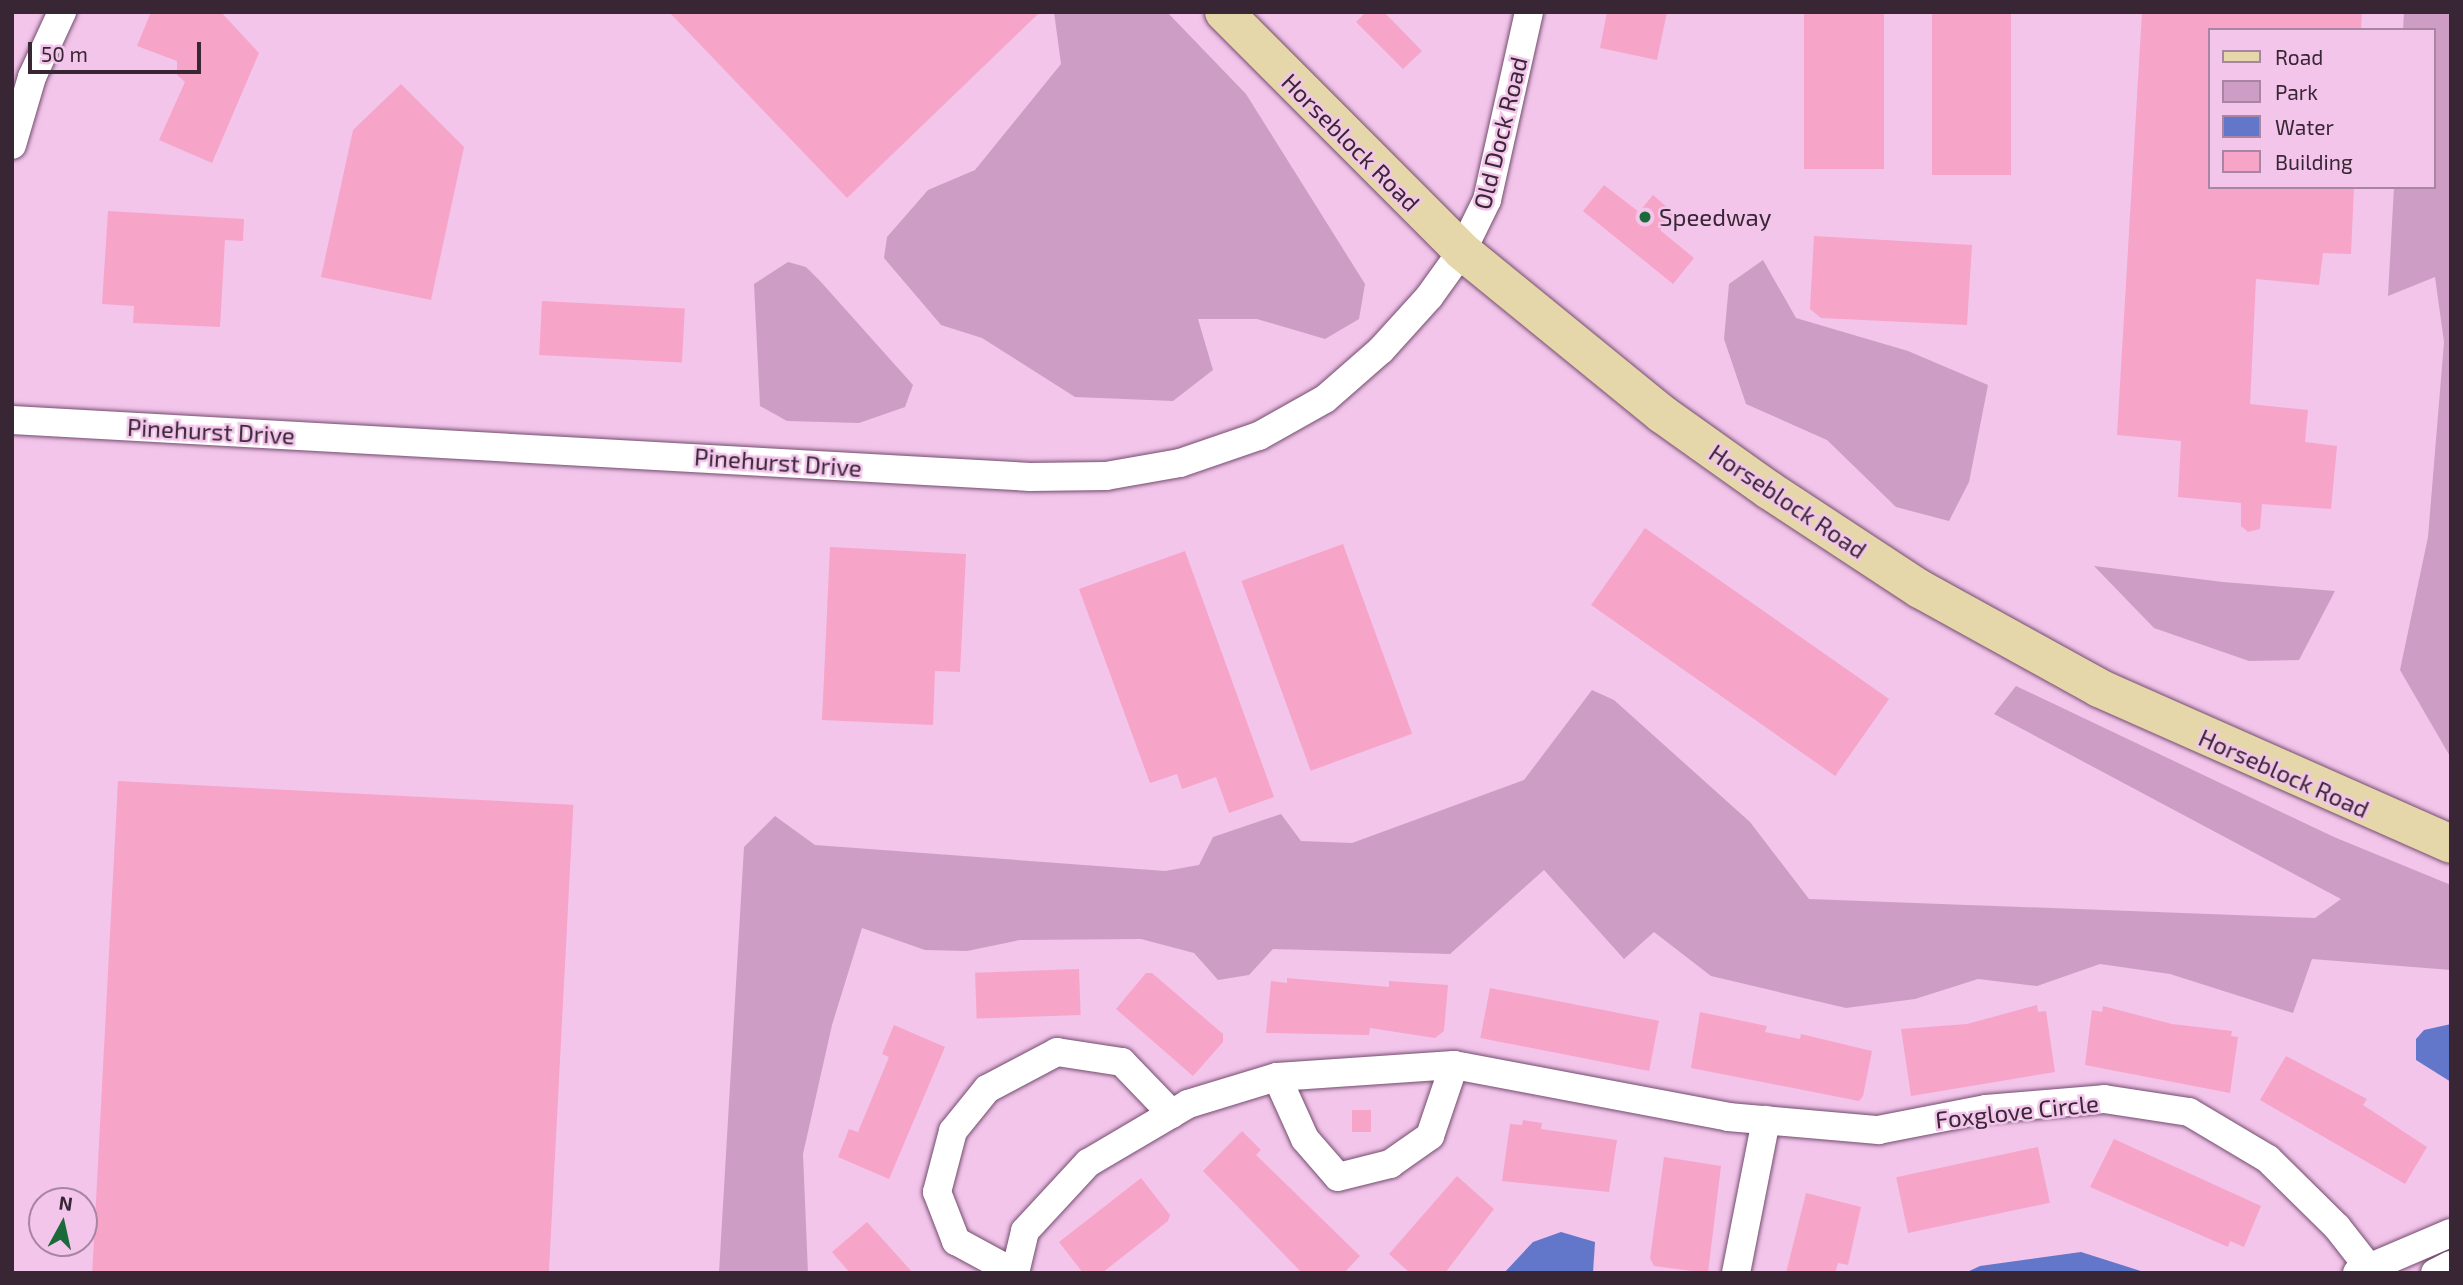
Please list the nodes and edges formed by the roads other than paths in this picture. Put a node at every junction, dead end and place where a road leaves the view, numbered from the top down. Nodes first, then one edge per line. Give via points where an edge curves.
1 (62, 12) edge
2 (1224, 12) edge
3 (1528, 12) edge
4 (12, 145) edge
5 (1462, 251) junction
6 (12, 420) edge
7 (2451, 844) edge
8 (1454, 1065) junction
9 (1277, 1077) junction
10 (1172, 1114) junction
11 (1766, 1120) junction
12 (2451, 1233) edge
13 (2451, 1265) edge
14 (2366, 1271) edge
15 (1736, 1273) edge
16 (2435, 1273) edge

1 - 4 street via 32,77
2 - 5 main road, Horseblock Road
3 - 5 street, Old Dock Road via 1491,187
5 - 6 street, Pinehurst Drive via 1381,350 1291,421 1180,463 1106,476 982,475
5 - 7 main road, Horseblock Road via 1672,421 1920,589 2162,719
8 - 9 street, Foxglove Circle
8 - 9 street via 1430,1136 1390,1164 1338,1177 1305,1139
8 - 11 street, Foxglove Circle
9 - 10 street, Foxglove Circle
10 - 10 street, Foxglove Circle via 1088,1163 1025,1231 1015,1273 956,1241 937,1192 953,1131 987,1089 1057,1052 1122,1062
11 - 14 street, Foxglove Circle via 1878,1130 1986,1109 2104,1099 2189,1112 2269,1159
11 - 15 street
12 - 14 street
13 - 16 street

